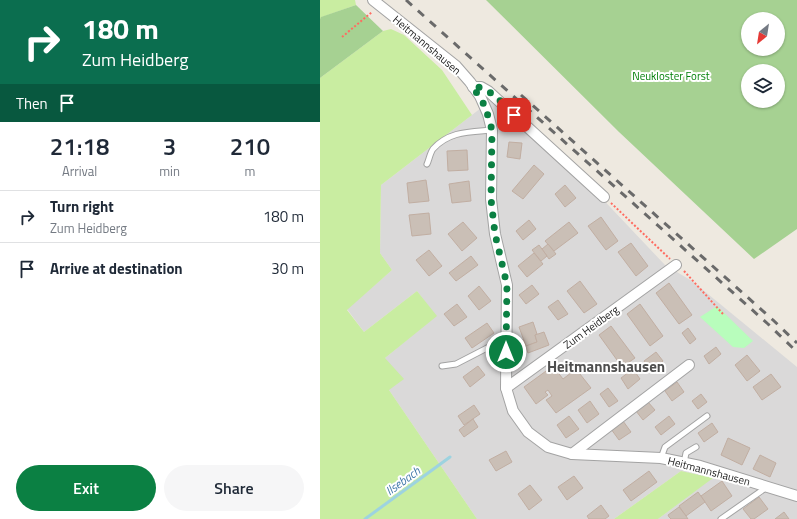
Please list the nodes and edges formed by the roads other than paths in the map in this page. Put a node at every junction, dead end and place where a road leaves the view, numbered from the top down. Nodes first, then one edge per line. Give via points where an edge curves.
1 (388, 0) edge
2 (376, 3) edge
3 (473, 87) junction
4 (492, 130) junction
5 (427, 164) dead end
6 (604, 197) road end
7 (676, 266) road end
8 (506, 340) junction
9 (689, 364) dead end
10 (442, 366) dead end
11 (506, 388) junction
12 (706, 416) dead end
13 (696, 447) dead end
14 (572, 454) junction
15 (661, 458) junction
16 (684, 463) junction
17 (767, 487) junction
18 (797, 496) edge
19 (721, 519) edge

1 - 2 street
2 - 3 street, Heitmannshausen via 447,58
3 - 4 street, Heitmannshausen via 485,106
3 - 6 street via 488,90
4 - 5 lane via 449,137 433,150
4 - 8 street, Heitmannshausen via 491,199 495,234 507,285
7 - 11 street, Zum Heidberg
8 - 10 lane via 456,364
8 - 11 street, Heitmannshausen
9 - 14 street
11 - 14 street, Heitmannshausen via 513,411 528,432 548,447
12 - 15 lane via 664,446
13 - 16 lane via 686,453
14 - 15 street, Heitmannshausen
15 - 16 street, Heitmannshausen
16 - 17 street, Heitmannshausen
17 - 18 street, Heitmannshausen
17 - 19 lane

